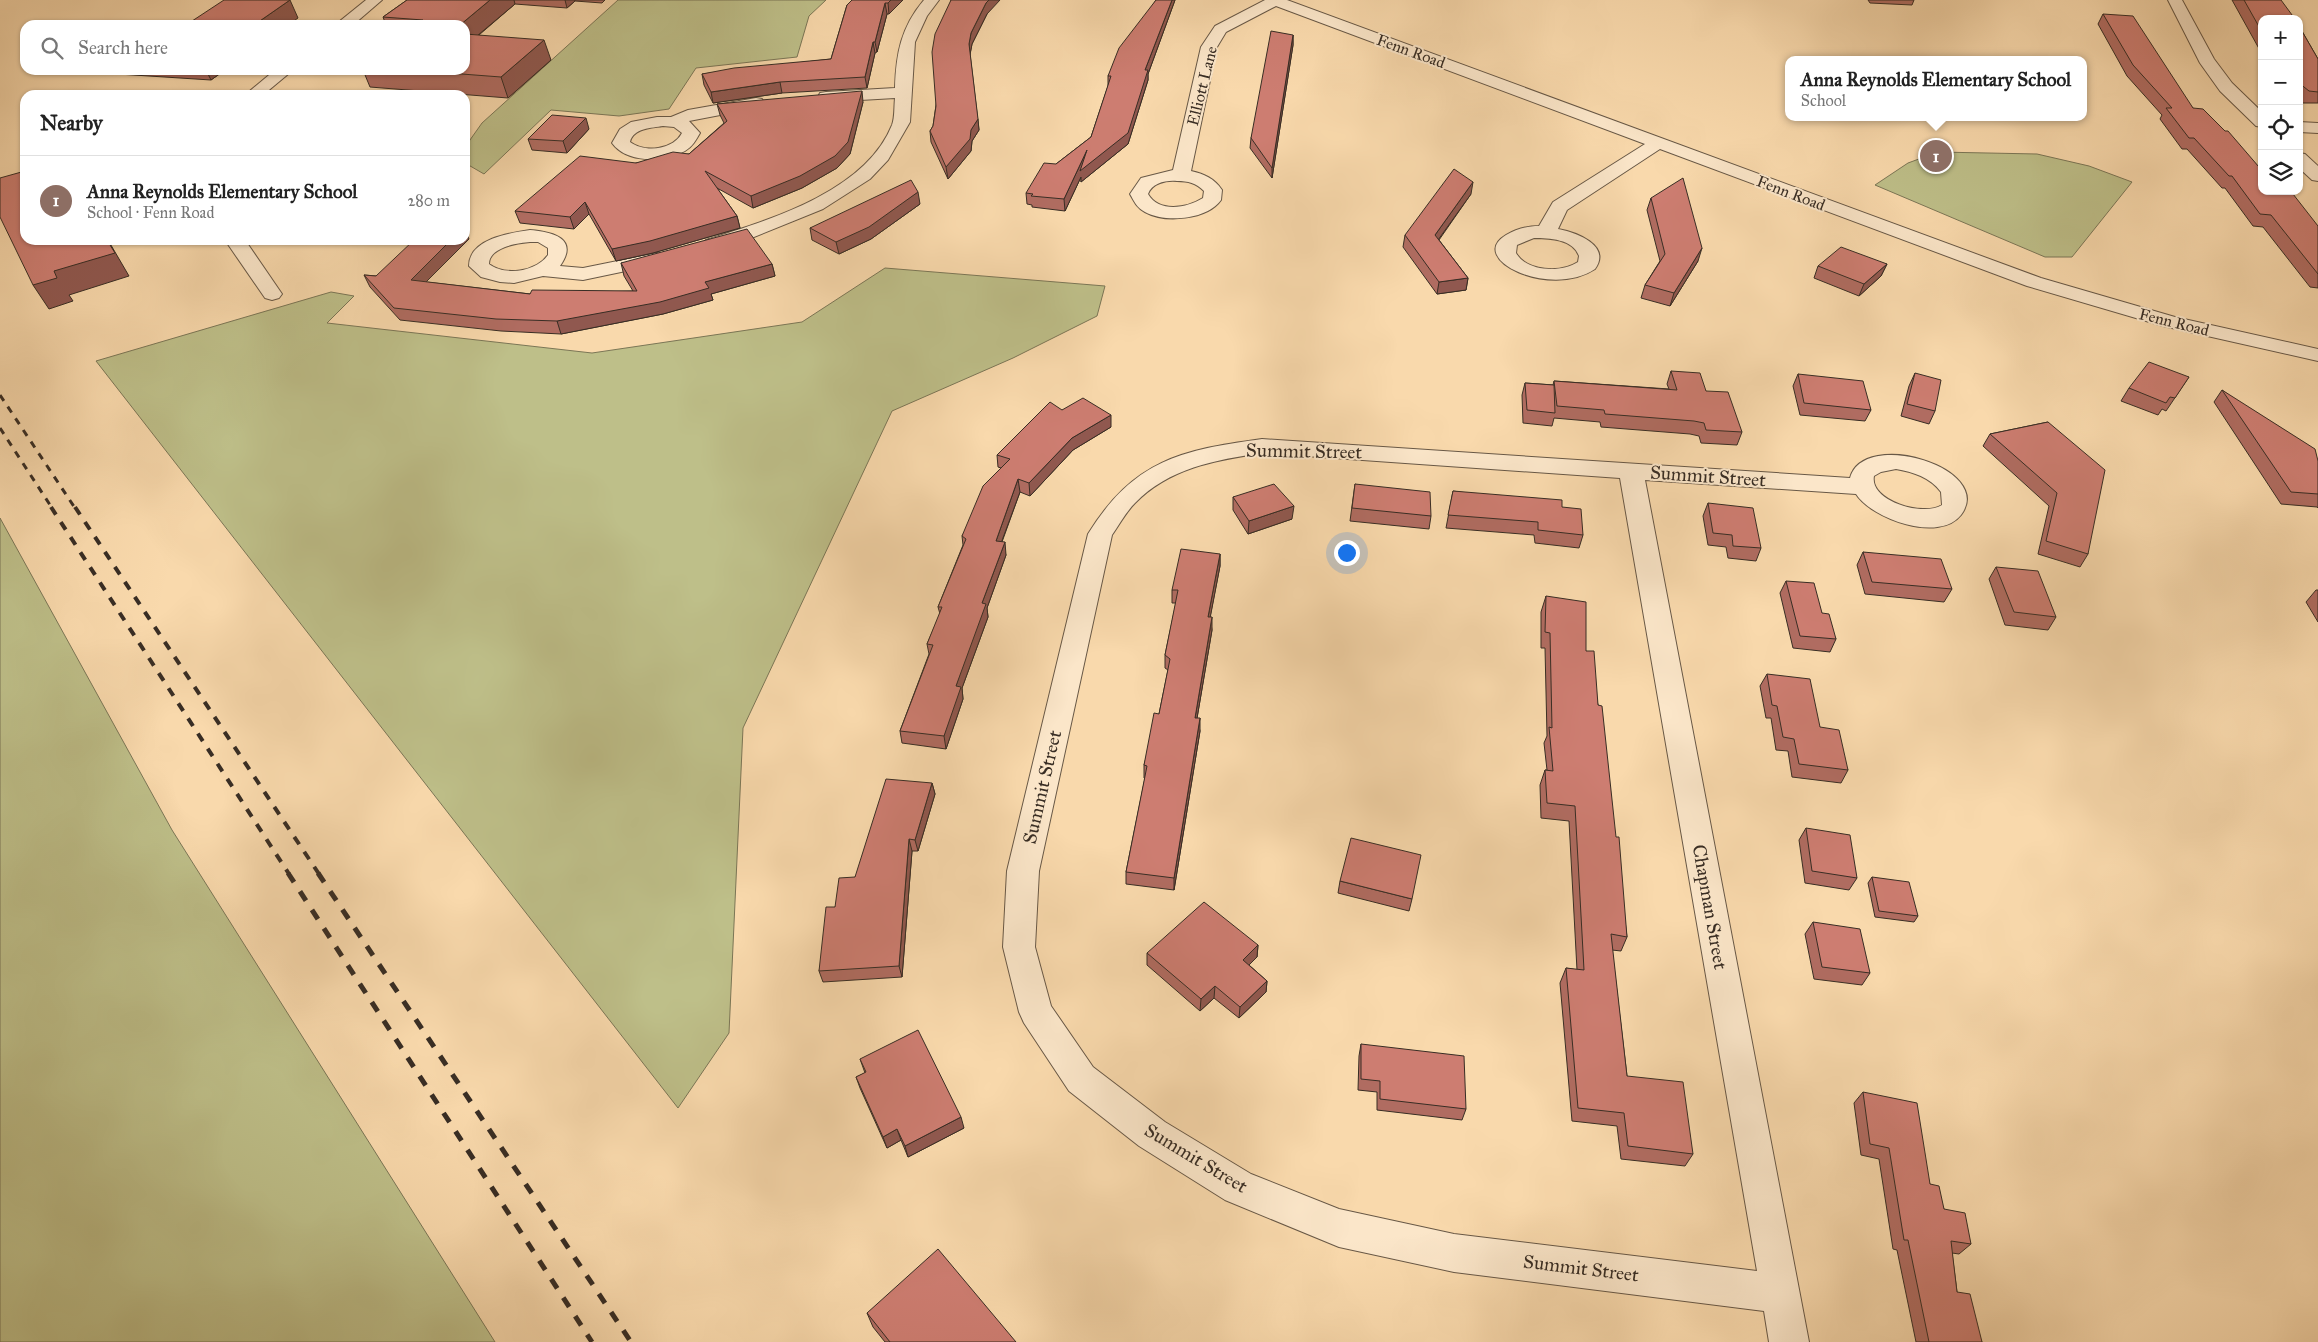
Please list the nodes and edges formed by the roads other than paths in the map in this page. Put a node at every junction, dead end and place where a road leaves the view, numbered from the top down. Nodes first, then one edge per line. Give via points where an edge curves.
1 (375, 0) edge
2 (932, 0) edge
3 (1274, 0) edge
4 (2175, 0) edge
5 (349, 20) edge
6 (279, 75) edge
7 (259, 90) edge
8 (902, 93) junction
9 (810, 98) edge
10 (771, 102) edge
11 (2258, 118) edge
12 (674, 122) dead end
13 (2303, 127) edge
14 (2318, 128) edge
15 (1658, 143) junction
16 (2303, 162) edge
17 (1180, 175) dead end
18 (2318, 176) edge
19 (1547, 232) dead end
20 (238, 245) edge
21 (540, 270) dead end
22 (272, 294) dead end
23 (2318, 355) edge
24 (1631, 471) junction
25 (1863, 487) dead end
26 (1779, 1293) junction
27 (1789, 1342) edge

1 - 5 street
2 - 8 street via 918,14 907,36 902,64
3 - 15 street, Fenn Road
3 - 17 street, Elliott Lane via 1220,29 1210,47
4 - 11 street via 2206,60 2226,87
6 - 7 street
8 - 9 street
8 - 21 street via 902,120 889,149 863,176 825,202 766,228 633,266 583,274
10 - 12 street via 688,114
13 - 14 street
15 - 19 street via 1560,206
15 - 23 street, Fenn Road via 1983,265 2074,295 2170,322
16 - 18 street
20 - 22 street
24 - 25 street, Summit Street
24 - 26 street, Chapman Street
24 - 26 street, Summit Street via 1262,446 1211,453 1163,470 1126,498 1100,534 1022,871 1019,947 1036,1012 1081,1079 1152,1134 1238,1187 1340,1228 1454,1252
26 - 27 street, Chapman Street

